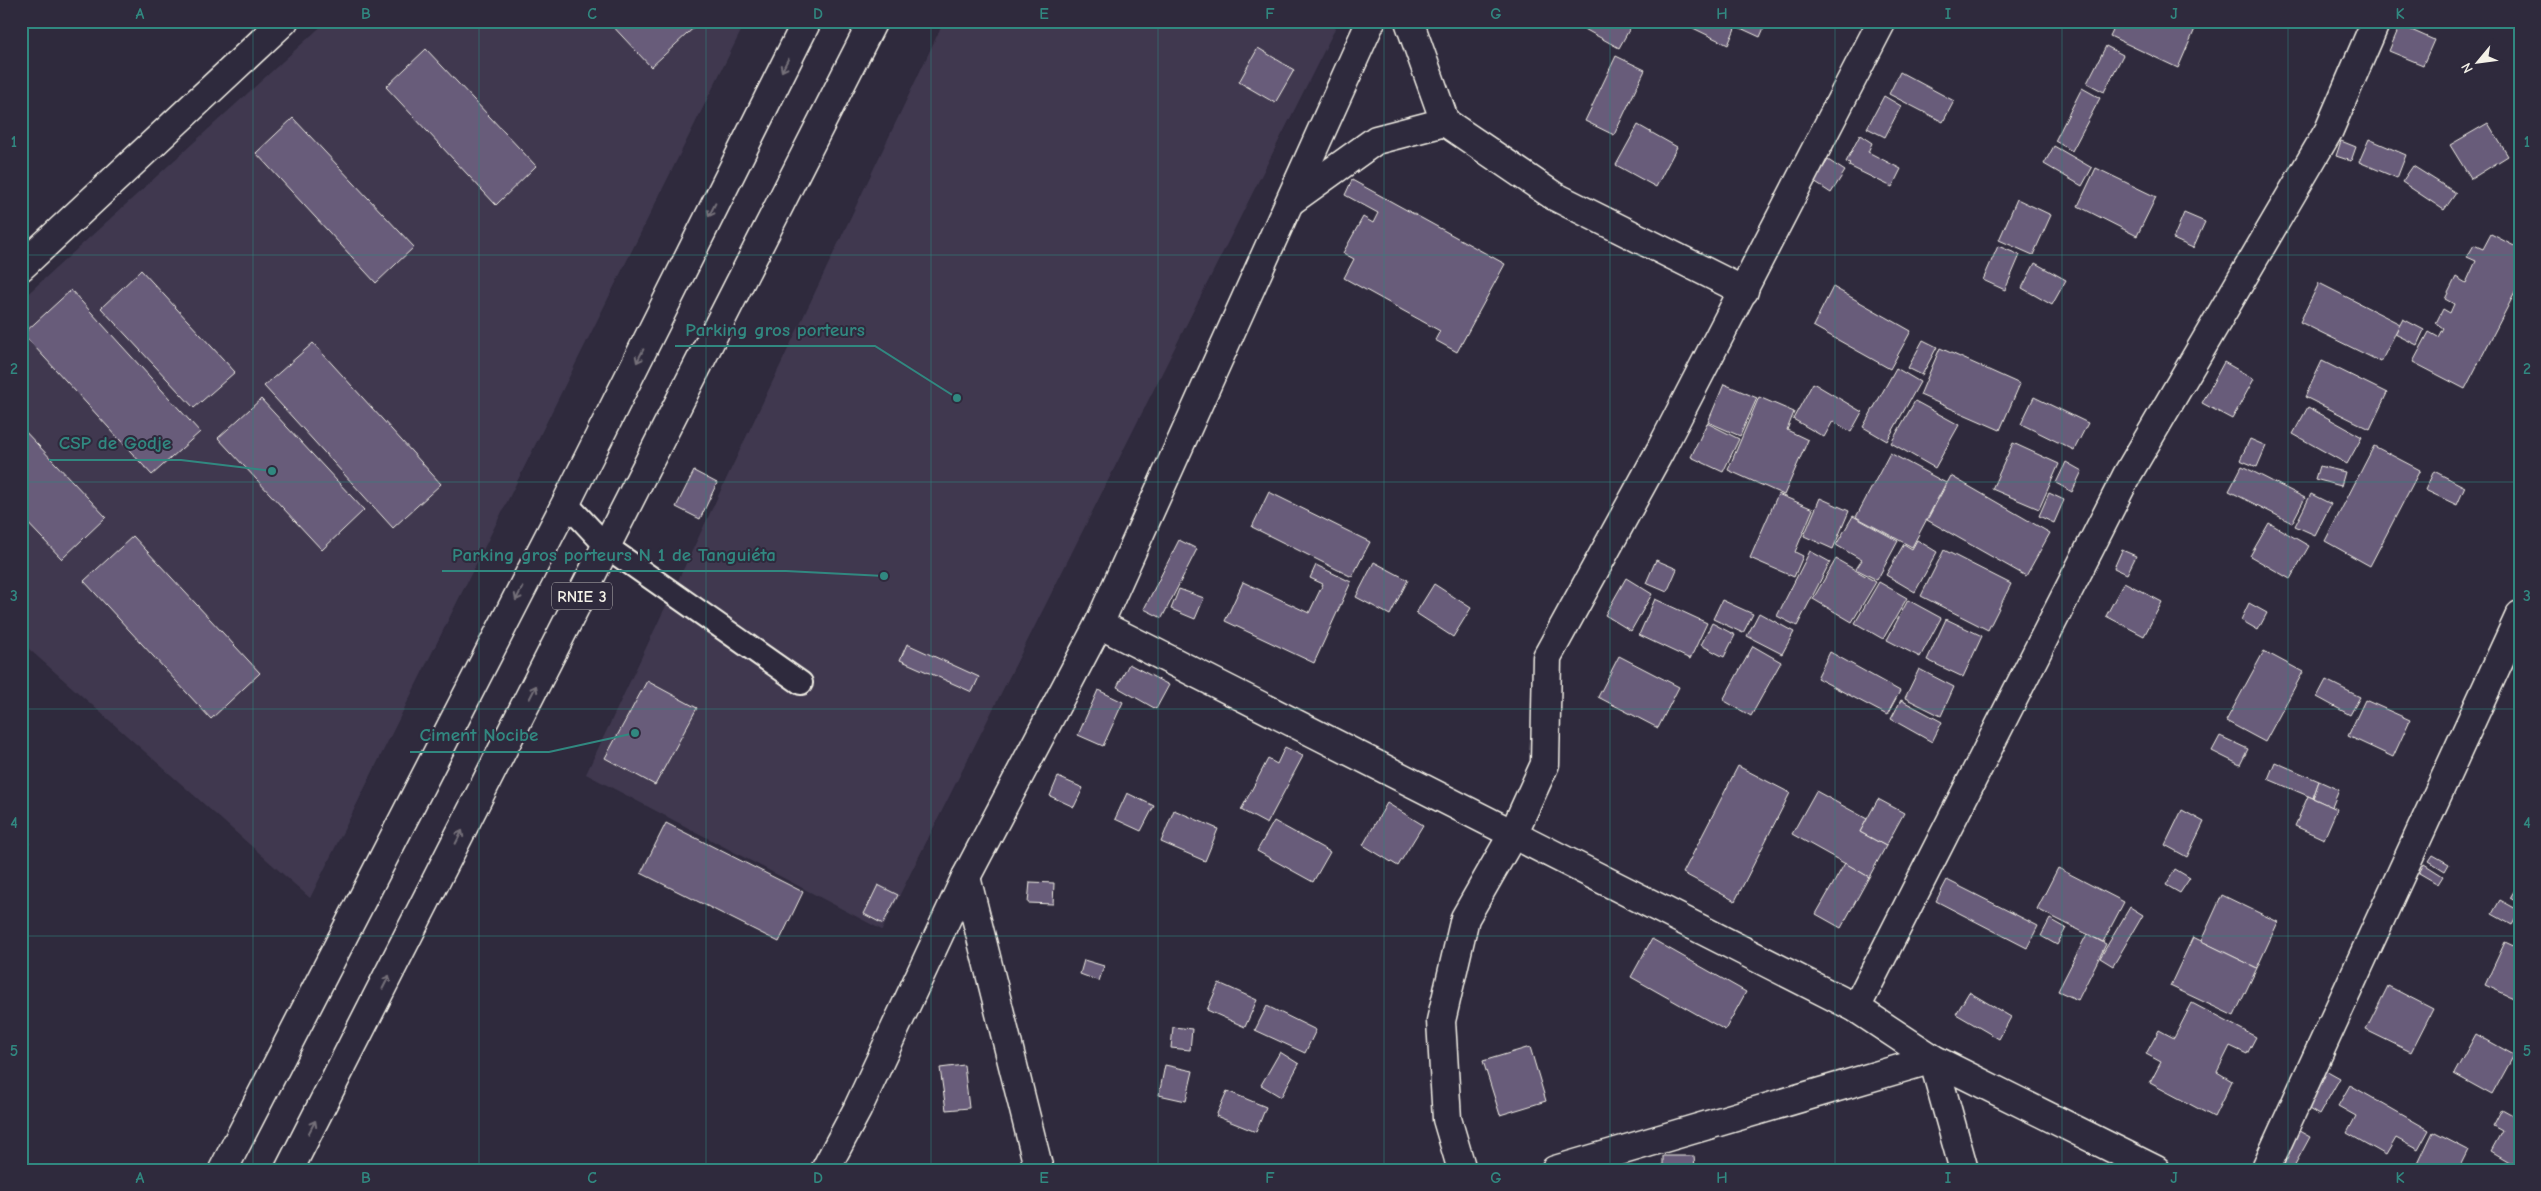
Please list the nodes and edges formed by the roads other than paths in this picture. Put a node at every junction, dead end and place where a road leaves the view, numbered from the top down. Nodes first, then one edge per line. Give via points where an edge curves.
1 (284, 21) edge
2 (807, 21) edge
3 (873, 21) edge
4 (1371, 21) edge
5 (1409, 21) edge
6 (1882, 21) edge
7 (2376, 21) edge
8 (1445, 122) junction
9 (1290, 202) junction
10 (21, 267) edge
11 (1744, 291) junction
12 (566, 503) junction
13 (607, 547) junction
14 (2520, 615) edge
15 (1099, 624) junction
16 (801, 683) dead end
17 (1513, 834) junction
18 (966, 877) junction
19 (1856, 1008) junction
20 (1933, 1059) junction
21 (224, 1170) edge
22 (289, 1170) edge
23 (825, 1170) edge
24 (1039, 1170) edge
25 (1462, 1170) edge
26 (1555, 1170) edge
27 (1964, 1170) edge
28 (2156, 1170) edge
29 (2265, 1170) edge

1 - 10 main road
2 -> 12 main road, RNIE 3
3 - 13 main road, RNIE 3
4 - 9 main road
5 - 8 main road
6 - 11 main road
7 - 19 main road via 2329,130 2127,475
8 - 9 main road via 1376,140
8 - 11 main road via 1554,196
9 - 15 main road
11 - 17 main road via 1547,657 1545,764
12 - 13 lane
12 -> 21 main road, RNIE 3
13 - 16 lane
22 -> 13 main road, RNIE 3
14 - 29 main road
15 - 17 main road
15 - 18 main road
17 - 19 main road
17 - 25 main road via 1465,918 1441,1021 1447,1119
18 - 23 main road via 857,1110
18 - 24 main road
19 - 20 main road
20 - 26 main road
20 - 27 main road
20 - 28 main road

